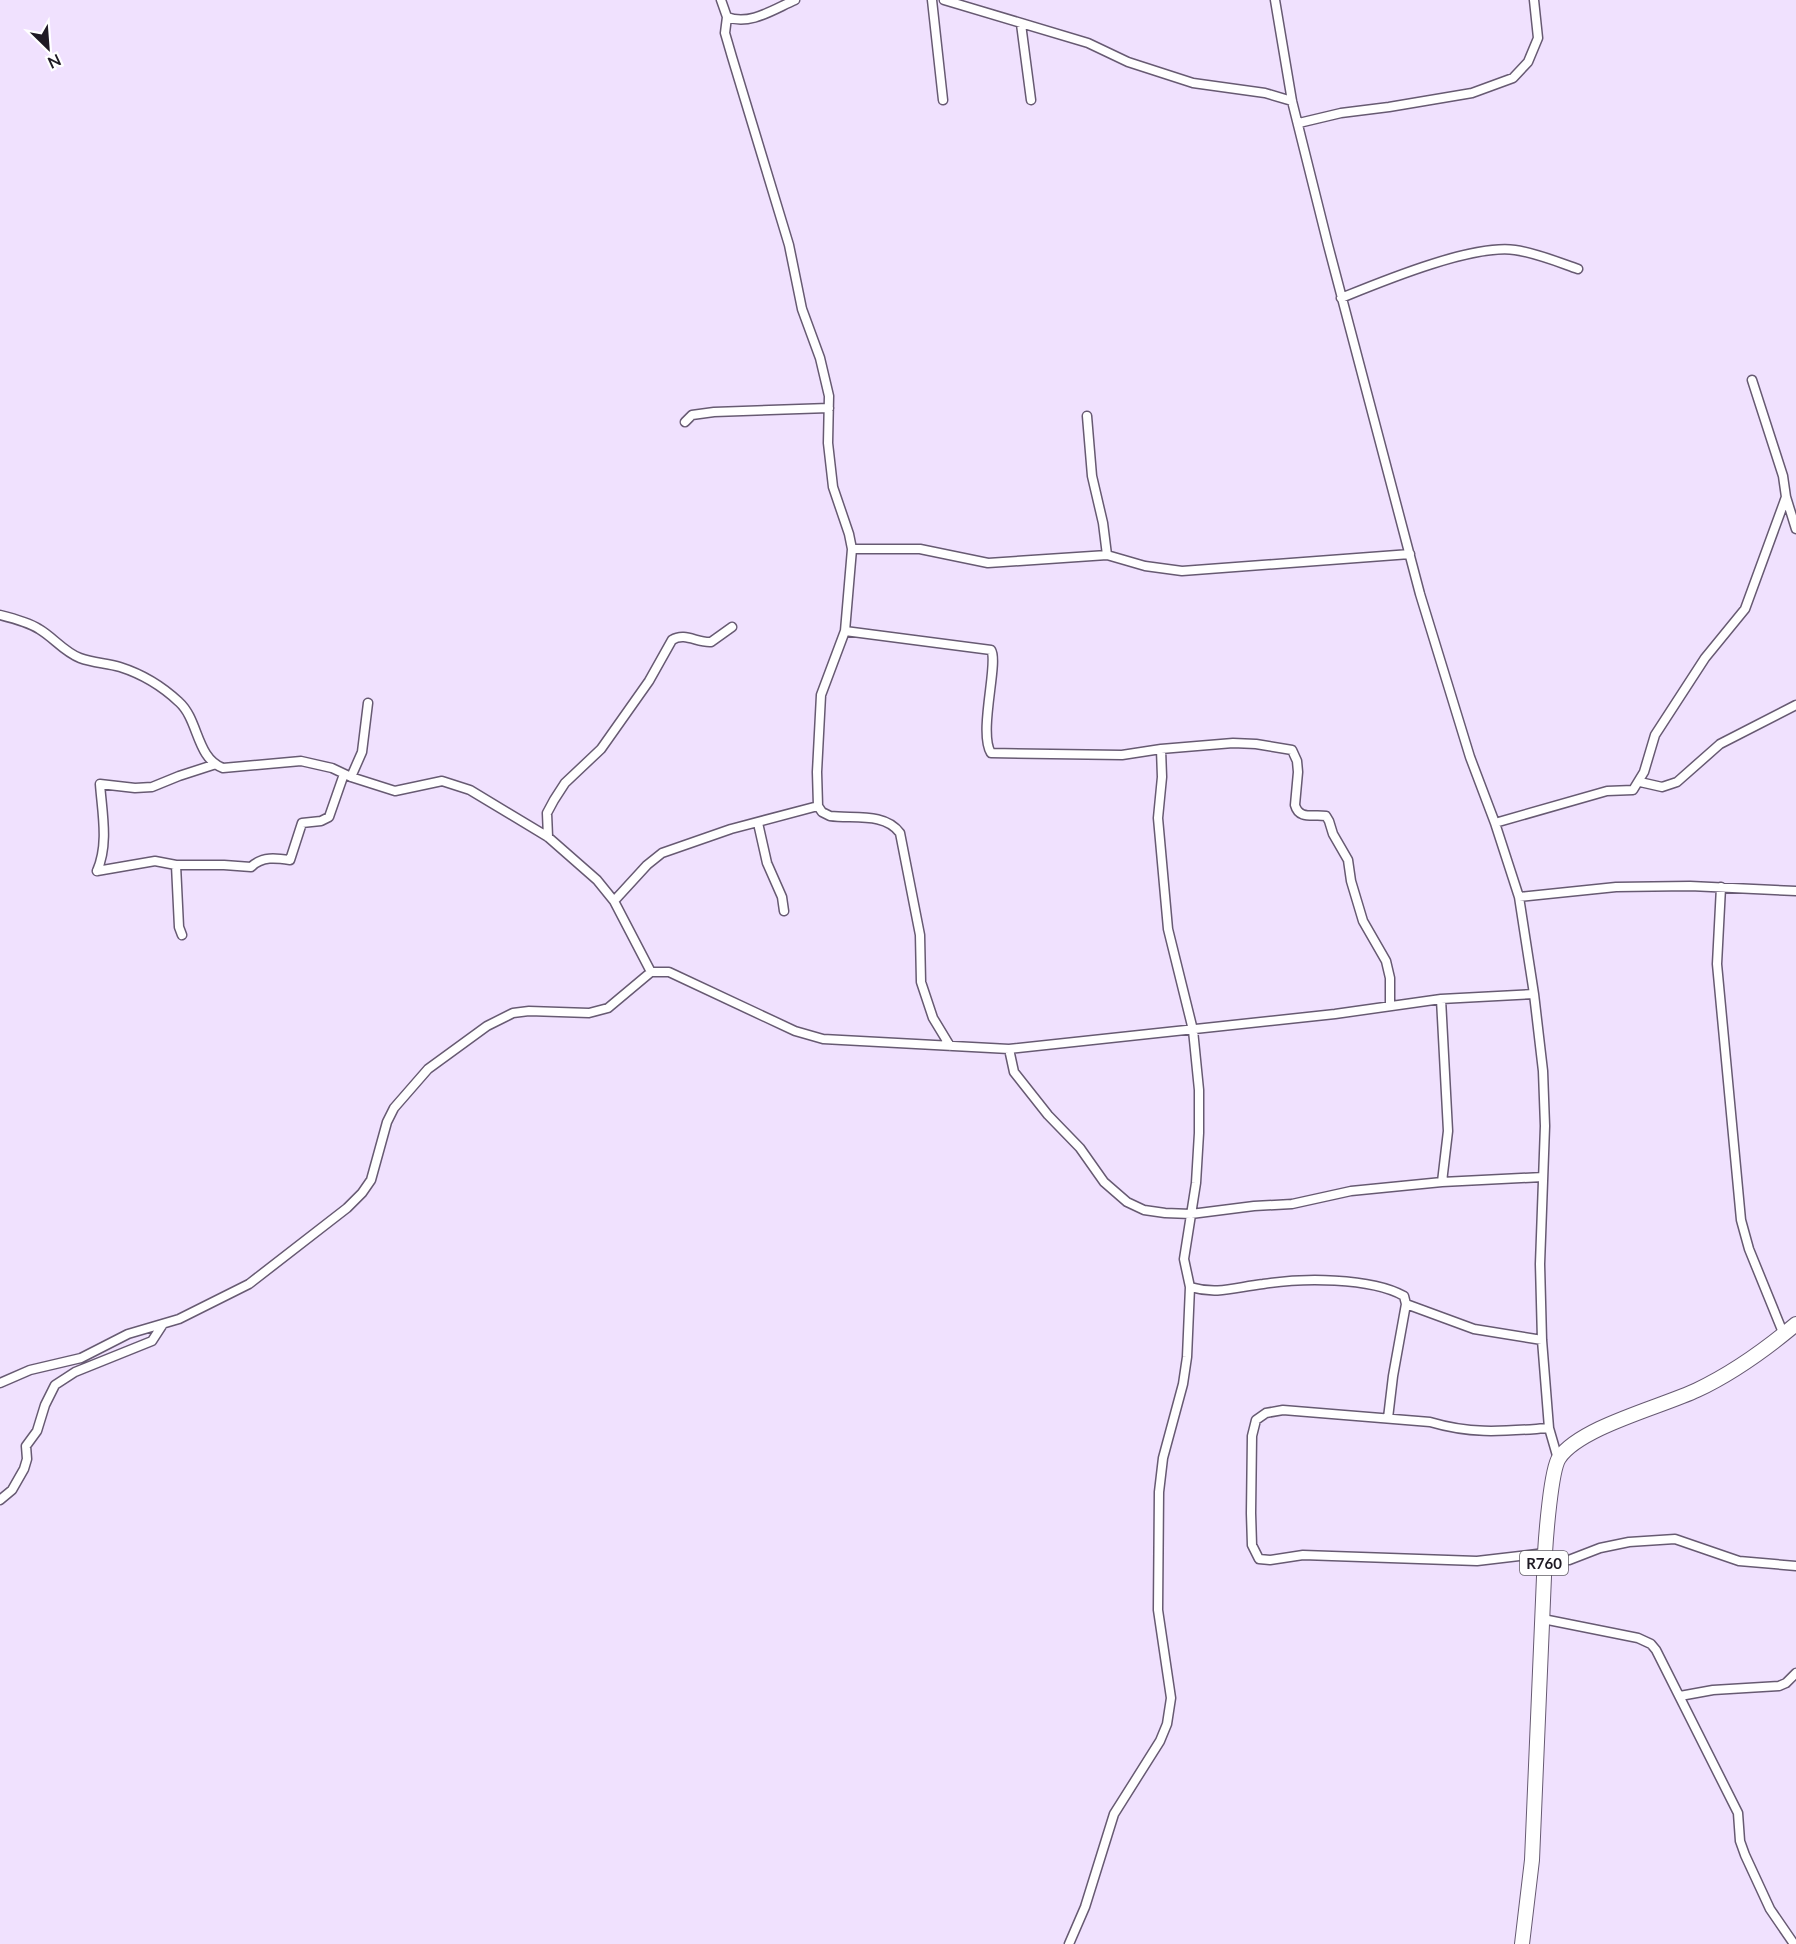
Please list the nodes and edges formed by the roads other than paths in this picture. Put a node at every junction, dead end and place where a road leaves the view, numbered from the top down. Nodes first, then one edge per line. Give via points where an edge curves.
1 (721, 0) edge
2 (795, 0) edge
3 (932, 0) edge
4 (944, 0) edge
5 (1275, 0) edge
6 (1534, 0) edge
7 (727, 17) junction
8 (1021, 24) junction
9 (943, 100) dead end
10 (1031, 100) dead end
11 (1292, 101) junction
12 (1299, 123) junction
13 (1578, 269) dead end
14 (1341, 297) junction
15 (1752, 380) dead end
16 (829, 408) junction
17 (1087, 416) dead end
18 (685, 422) dead end
19 (1786, 497) junction
20 (1796, 529) edge
21 (852, 549) junction
22 (1410, 554) junction
23 (1107, 555) junction
24 (0, 615) edge
25 (732, 627) dead end
26 (845, 631) junction
27 (368, 704) dead end
28 (1796, 705) edge
29 (1161, 749) junction
30 (213, 765) junction
31 (348, 775) junction
32 (1640, 782) junction
33 (818, 806) junction
34 (758, 822) junction
35 (1495, 824) junction
36 (548, 837) junction
37 (176, 865) junction
38 (1721, 887) junction
39 (1796, 891) edge
40 (1519, 897) junction
41 (614, 901) junction
42 (784, 911) dead end
43 (182, 935) dead end
44 (651, 972) junction
45 (1534, 994) junction
46 (1441, 999) junction
47 (1390, 1006) junction
48 (1193, 1030) junction
49 (950, 1046) junction
50 (1009, 1049) junction
51 (1543, 1177) junction
52 (1442, 1182) junction
53 (1191, 1214) junction
54 (1190, 1287) junction
55 (1406, 1304) junction
56 (163, 1324) junction
57 (1796, 1324) edge
58 (1784, 1335) junction
59 (1542, 1340) junction
60 (0, 1383) edge
61 (1388, 1418) junction
62 (1550, 1428) junction
63 (1558, 1459) junction
64 (0, 1500) edge
65 (1545, 1557) junction
66 (1796, 1566) edge
67 (1543, 1619) junction
68 (1796, 1673) edge
69 (1680, 1696) junction
70 (1524, 1940) edge
71 (1069, 1944) edge
72 (1794, 1944) edge

1 - 7 street
2 - 7 street via 751,19 737,21
3 - 9 street
4 - 8 street
5 - 11 street
6 - 12 street via 1538,38 1528,62 1513,78 1472,93
7 - 16 street via 730,49 789,245 802,309 820,358
8 - 10 street
8 - 11 street via 1088,43 1128,62 1192,83 1265,93
11 - 12 street
12 - 14 street
13 - 14 street via 1502,249 1389,278
14 - 22 street
15 - 19 street
16 - 18 street via 714,412 692,415
16 - 21 street via 833,487
17 - 23 street via 1092,476
19 - 20 street
19 - 32 street via 1745,609 1705,658 1655,735
21 - 23 street via 920,549 988,563
21 - 26 street
22 - 23 street via 1182,571
22 - 35 street via 1470,757
24 - 30 street via 38,628 78,658 141,674 162,688 181,703
25 - 36 street via 711,642 683,637 672,640 649,681 601,749 565,783 554,800 547,813
26 - 29 street via 992,650 987,741 991,753 1122,755
26 - 33 street via 821,695
27 - 31 street via 362,752
28 - 32 street via 1720,744 1677,782 1662,787
29 - 47 street via 1233,743 1293,750 1297,761 1296,811 1326,816 1348,860 1363,921 1386,961
29 - 48 street via 1158,818 1168,928
30 - 31 street via 223,768 301,761
30 - 37 street via 152,787 100,784 104,844 97,871 155,861
31 - 36 street via 395,791 442,781 470,790
31 - 37 street via 329,817 302,823 290,860 265,859 243,868
32 - 35 street via 1633,790 1607,791
33 - 34 street
33 - 49 street via 830,816 888,821 900,833 920,935 921,982 933,1018
34 - 41 street via 662,853
34 - 42 street
35 - 40 street
36 - 41 street via 597,880
37 - 43 street
38 - 39 street
38 - 40 street via 1616,887
38 - 58 street via 1718,964 1741,1220
40 - 45 street
41 - 44 street
44 - 49 street via 669,972 795,1031 823,1039
44 - 56 street via 608,1008 589,1013 513,1013 487,1026 428,1069 394,1108 371,1180 346,1208 249,1284
45 - 46 street
45 - 51 street via 1543,1071
46 - 47 street
46 - 52 street via 1448,1131
47 - 48 street
48 - 50 street
48 - 53 street via 1199,1133
49 - 50 street
50 - 53 street via 1014,1072 1104,1182 1127,1202 1144,1210
51 - 52 street
51 - 59 street
52 - 53 street
53 - 54 street via 1184,1259
54 - 55 street via 1221,1292 1279,1281 1338,1281 1395,1291 1404,1296
54 - 71 street via 1184,1384 1165,1450 1159,1492 1158,1610 1171,1698 1167,1724 1114,1814 1085,1907
55 - 59 street via 1474,1329
55 - 61 street
56 - 60 street via 128,1334 81,1358 30,1370
56 - 64 street via 152,1341 55,1384 37,1431 26,1446 24,1469 12,1490
57 - 58 main road
58 - 63 main road via 1739,1368 1697,1390 1579,1438
59 - 62 street
61 - 62 street via 1472,1432
61 - 65 street via 1283,1410 1266,1413 1256,1420 1252,1436 1251,1513 1252,1545 1259,1559 1304,1555 1477,1561
62 - 63 street
63 - 65 main road, R760
65 - 66 street via 1569,1560 1629,1542 1675,1539 1739,1561
65 - 67 main road, R760
67 - 69 street via 1646,1640 1656,1650
67 - 70 main road, R760 via 1532,1860
68 - 69 street via 1779,1686
69 - 72 street via 1738,1813 1745,1855 1770,1909

